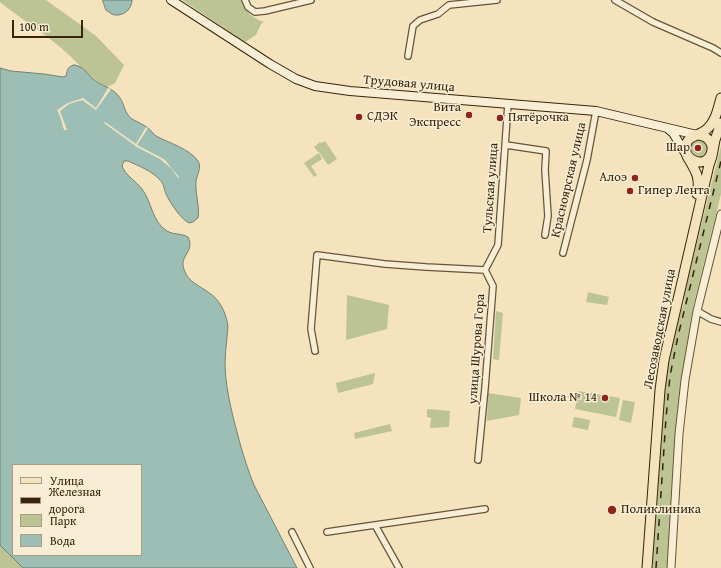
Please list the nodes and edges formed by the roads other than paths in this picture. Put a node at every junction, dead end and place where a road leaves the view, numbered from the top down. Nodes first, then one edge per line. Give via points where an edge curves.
1 (171, 0) edge
2 (246, 0) edge
3 (311, 0) edge
4 (496, 0) edge
5 (615, 0) edge
6 (721, 52) edge
7 (408, 56) dead end
8 (721, 98) edge
9 (508, 104) junction
10 (596, 111) junction
11 (721, 123) edge
12 (667, 128) junction
13 (697, 135) junction
14 (506, 145) junction
15 (712, 151) junction
16 (687, 156) junction
17 (721, 216) edge
18 (545, 235) dead end
19 (563, 253) dead end
20 (486, 270) junction
21 (697, 311) junction
22 (721, 322) edge
23 (315, 351) dead end
24 (478, 460) dead end
25 (485, 509) dead end
26 (374, 525) junction
27 (292, 532) dead end
28 (327, 532) dead end
29 (310, 568) edge
30 (399, 568) edge
31 (641, 568) edge
32 (647, 568) edge
33 (671, 568) edge

1 - 9 main road, Трудовая улица via 270,64 296,79 315,86
2 - 3 street via 248,7 255,12
4 - 7 street via 449,5 438,14 420,20 413,26
5 - 6 street via 653,22
8 - 13 main road via 707,130
9 - 10 main road, Трудовая улица
9 - 14 street, Тульская улица
10 - 12 main road, Трудовая улица
10 - 19 street, Красноярская улица via 587,160
11 - 15 main road, Лесозаводская улица
12 - 13 main road, Трудовая улица
12 - 16 main road
13 - 15 main road via 709,139
13 - 16 main road via 686,143
14 - 18 street via 546,150 548,216
14 - 20 street, Тульская улица via 498,245
15 - 16 main road via 708,159 700,162
15 - 32 main road, Лесозаводская улица via 664,360
16 - 31 main road, Лесозаводская улица via 697,174 699,185 658,359
17 - 21 street
20 - 23 street via 426,268 317,255 311,329
20 - 24 street, улица Шурова Гора via 492,291
21 - 22 street
21 - 33 street via 678,434
25 - 26 street
26 - 28 street
26 - 30 street
27 - 29 street

